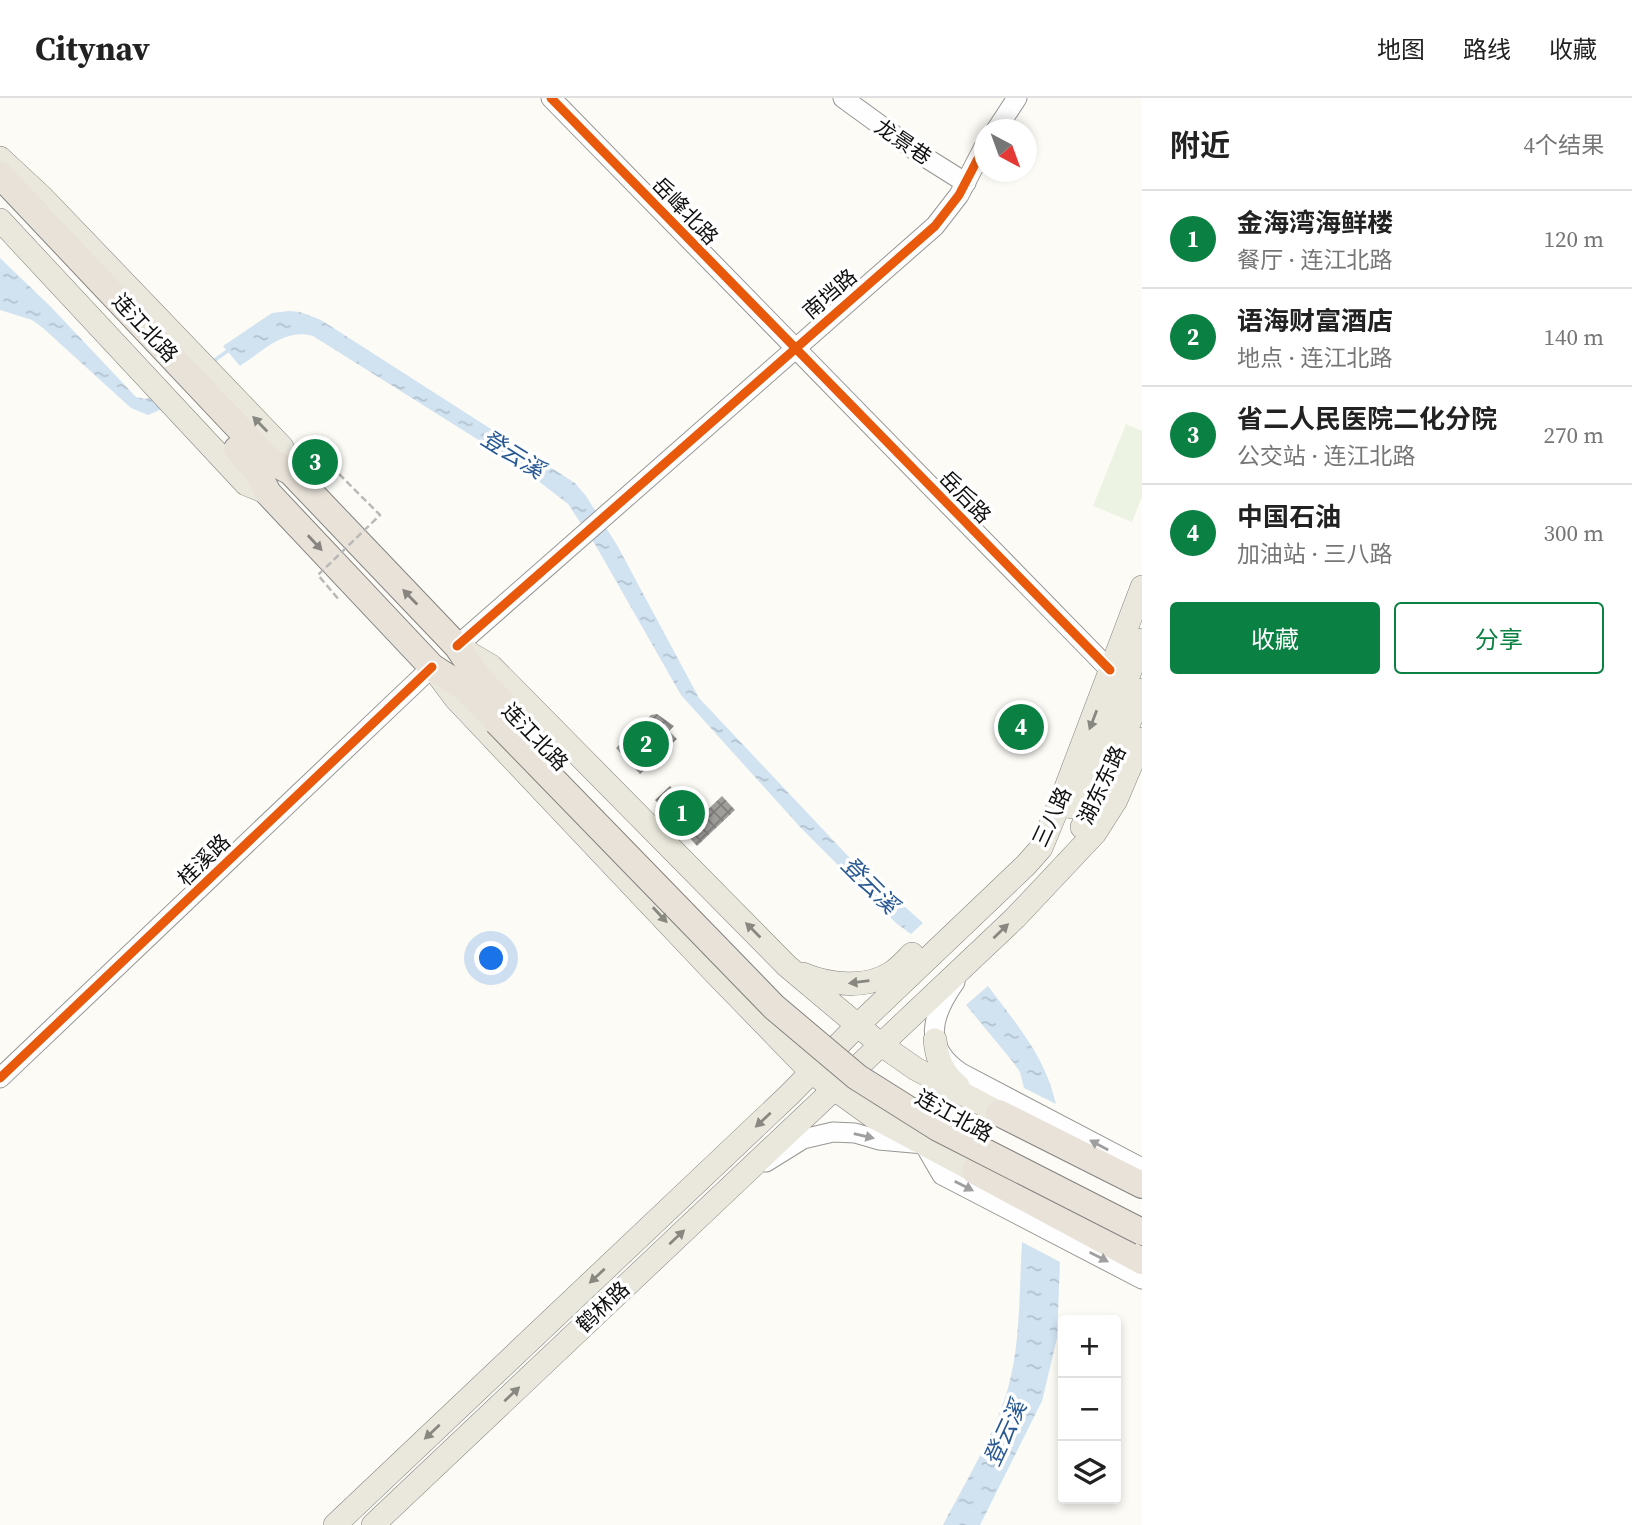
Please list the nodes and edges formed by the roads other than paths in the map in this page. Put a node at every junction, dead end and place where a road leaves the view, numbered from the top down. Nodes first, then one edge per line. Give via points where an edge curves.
1 (551, 98) edge
2 (844, 98) edge
3 (1017, 98) edge
4 (1003, 119) edge
5 (0, 158) edge
6 (974, 168) edge
7 (0, 175) edge
8 (966, 183) junction
9 (0, 199) edge
10 (0, 219) edge
11 (794, 348) junction
12 (217, 416) junction
13 (291, 472) junction
14 (268, 493) junction
15 (1142, 587) edge
16 (1142, 640) edge
17 (457, 646) junction
18 (432, 667) junction
19 (1110, 670) junction
20 (1142, 690) edge
21 (503, 716) junction
22 (1142, 739) edge
23 (1041, 848) junction
24 (1054, 875) junction
25 (979, 912) junction
26 (973, 957) junction
27 (788, 966) junction
28 (857, 1027) junction
29 (935, 1041) junction
30 (880, 1044) junction
31 (811, 1072) junction
32 (0, 1078) edge
33 (833, 1088) junction
34 (1000, 1107) junction
35 (924, 1144) junction
36 (1142, 1168) edge
37 (975, 1171) joint
38 (735, 1181) junction
39 (1142, 1185) edge
40 (1142, 1212) edge
41 (1142, 1233) edge
42 (1142, 1261) edge
43 (1142, 1279) edge
44 (335, 1525) edge
45 (373, 1525) edge

1 - 11 street, 岳峰北路
2 - 8 street, 龙景巷
3 - 4 street
13 -> 5 main road via 282,447
6 - 8 street, 南垱路
7 - 12 highway, 连江北路
8 - 11 street, 南垱路 via 935,226
9 - 12 highway, 连江北路
10 - 14 main road via 246,484
11 - 17 street, 南垱路
11 - 19 street, 岳后路
12 - 13 highway, 连江北路 via 269,460
12 - 14 highway, 连江北路
17 -> 13 highway, 连江北路
14 -> 18 highway, 连江北路
15 - 19 main road, 三八路
16 - 23 main road, 湖东东路 via 1091,771
17 - 21 highway, 连江北路
27 -> 17 main road via 491,666
18 - 21 highway, 连江北路
18 -> 31 main road via 456,699
18 - 32 street, 桂溪路
19 -> 23 main road, 三八路
20 - 24 main road, 湖东东路 via 1101,792
21 - 40 highway, 连江北路 via 785,996 825,1030 945,1113
21 - 41 highway, 连江北路, bridge via 774,1007 847,1068 937,1128
22 - 24 main road, 三八路 via 1109,813
23 - 25 main road, 三八路
26 -> 24 main road, 三八路
25 -> 27 main road via 945,926 893,972 876,979 839,984 814,979
25 - 28 main road, 三八路
26 - 29 street via 940,1007
26 - 30 main road, 三八路
27 - 28 main road
28 - 30 main road
28 - 31 main road, 三八路
29 - 34 street via 952,1066
29 - 34 main road via 937,1060 950,1080
30 - 33 main road, 三八路
30 - 34 main road via 916,1069
31 - 33 main road
31 -> 44 main road, 三八路
33 - 35 main road
33 - 38 main road, 鹤林路
36 -> 34 street via 1056,1123
34 - 39 highway
35 - 37 main road
38 -> 35 street via 817,1135 842,1132
35 -> 43 street via 942,1175
37 - 42 highway
45 -> 38 main road, 鹤林路

